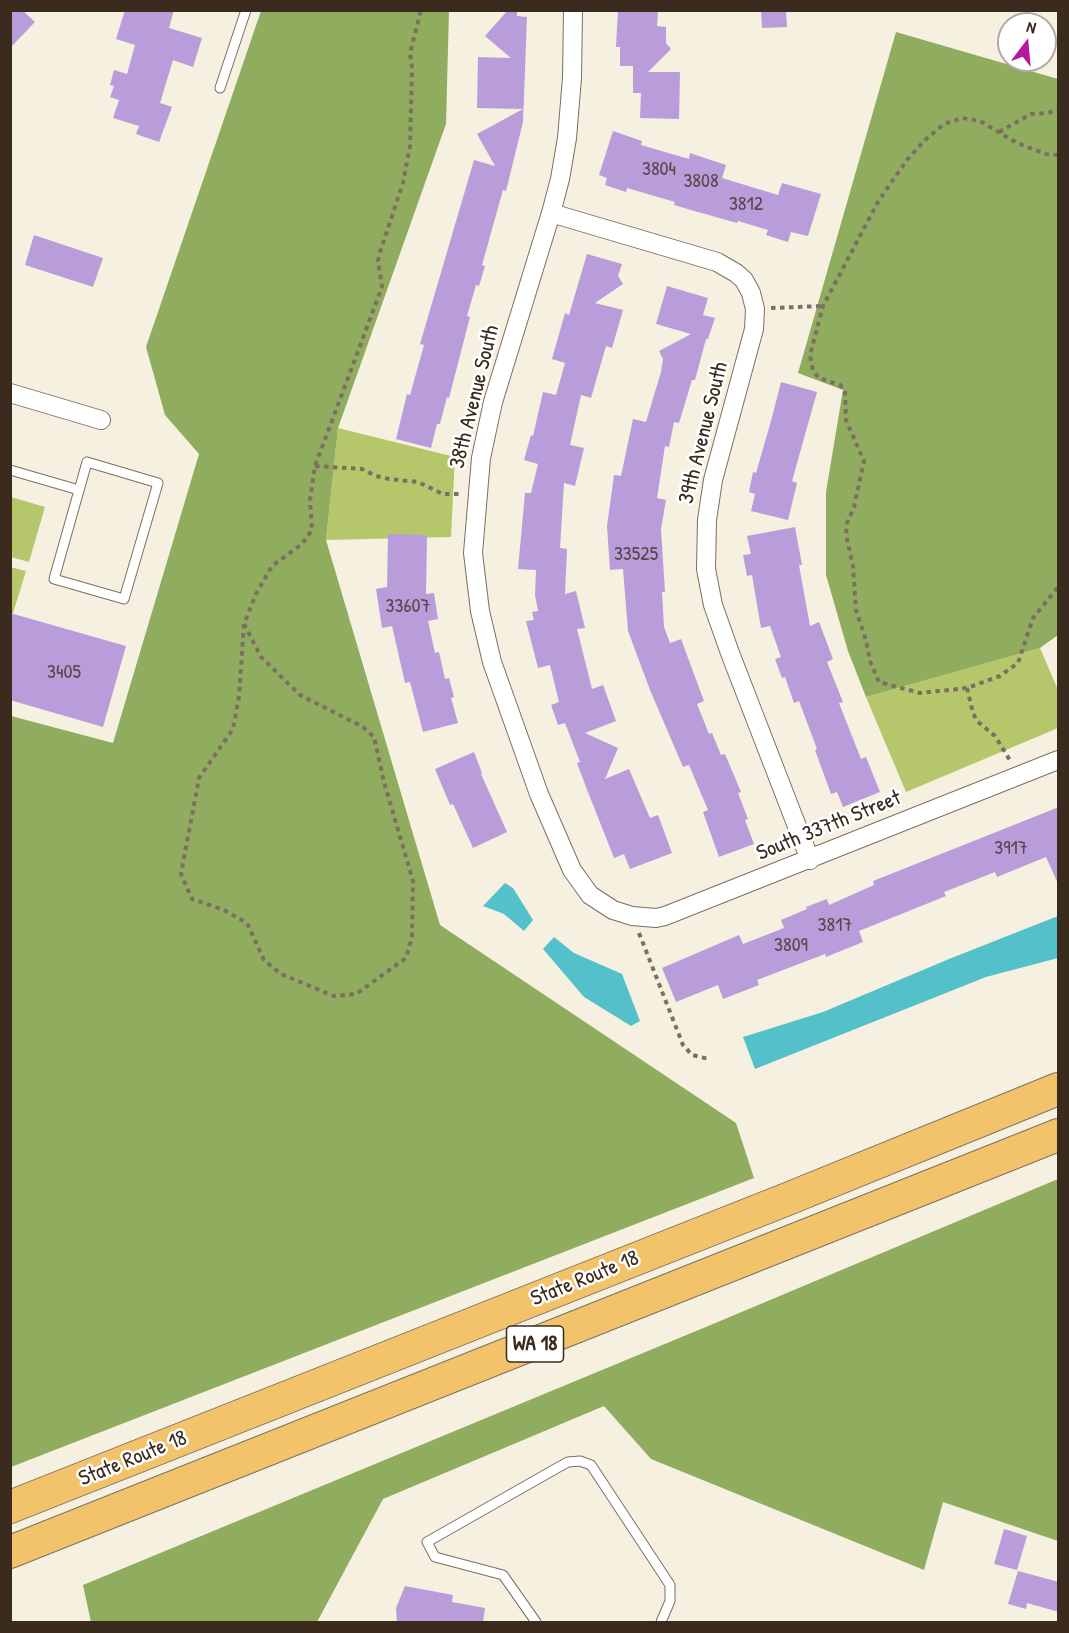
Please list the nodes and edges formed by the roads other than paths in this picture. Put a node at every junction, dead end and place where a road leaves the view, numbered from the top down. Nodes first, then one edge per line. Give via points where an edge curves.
1 (246, 10) edge
2 (573, 10) edge
3 (220, 88) dead end
4 (551, 213) junction
5 (10, 393) edge
6 (101, 420) dead end
7 (10, 470) edge
8 (79, 490) junction
9 (1059, 760) edge
10 (810, 860) junction
11 (614, 910) joint
12 (1059, 1089) edge
13 (1059, 1135) edge
14 (10, 1508) edge
15 (10, 1552) edge
16 (536, 1623) edge
17 (661, 1623) edge

1 - 3 lane
2 - 4 street, 38th Avenue South via 567,138
4 - 10 street, 39th Avenue South via 728,267 744,280 751,293 755,309 751,345 708,504 706,569 713,606
4 - 11 street, 38th Avenue South via 493,402 481,458 473,553 480,611 492,662 539,794 572,870 590,895
5 - 6 street
7 - 8 lane
8 - 8 lane via 87,462 159,483 124,599 54,579
9 - 10 street, South 337th Street
10 - 11 street, South 337th Street via 665,916 656,918
12 - 14 highway, State Route 18 / WA 18
13 - 15 highway, State Route 18 / WA 18
16 - 17 lane via 503,1575 435,1557 427,1542 568,1462 580,1461 591,1465 670,1585 670,1600

